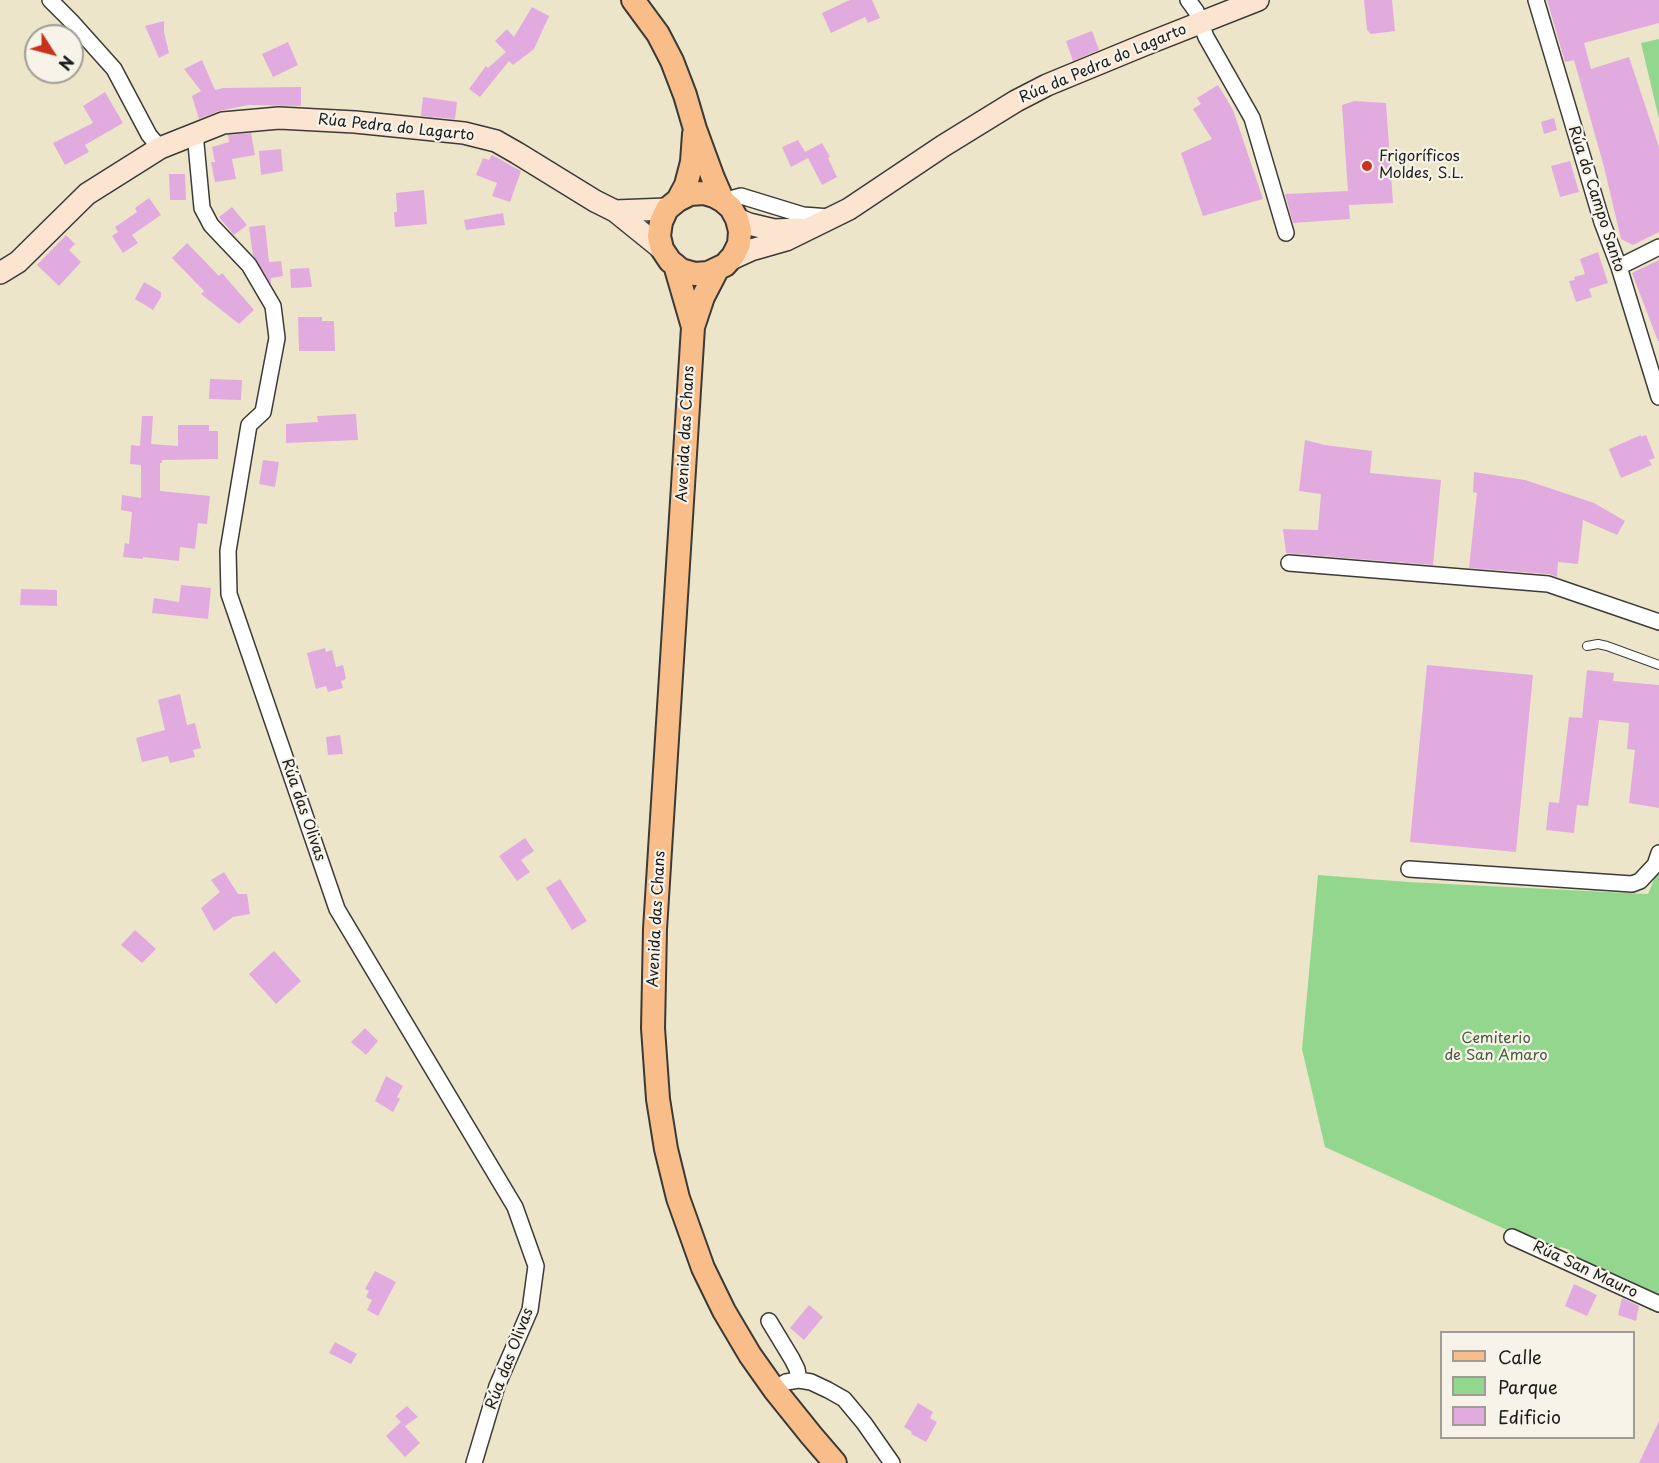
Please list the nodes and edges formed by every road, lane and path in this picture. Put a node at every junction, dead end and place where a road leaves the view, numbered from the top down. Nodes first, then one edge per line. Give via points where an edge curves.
1 (50, 0) edge
2 (633, 0) edge
3 (1188, 0) edge
4 (1258, 0) edge
5 (1536, 0) edge
6 (1201, 24) junction
7 (695, 129) junction
8 (195, 133) junction
9 (160, 148) junction
10 (723, 201) junction
11 (672, 205) junction
12 (615, 211) junction
13 (833, 217) junction
14 (737, 219) junction
15 (807, 229) junction
16 (1286, 233) dead end
17 (1659, 247) edge
18 (668, 257) junction
19 (723, 265) junction
20 (1619, 267) junction
21 (0, 273) edge
22 (693, 327) junction
23 (1659, 397) edge
24 (1289, 563) dead end
25 (1659, 622) edge
26 (1587, 646) dead end
27 (1659, 665) edge
28 (1659, 854) edge
29 (1410, 869) dead end
30 (1512, 1237) dead end
31 (1659, 1304) edge
32 (769, 1321) dead end
33 (798, 1380) junction
34 (774, 1389) junction
35 (474, 1463) edge
36 (835, 1463) edge
37 (892, 1463) edge

1 - 9 street via 114,69
2 - 7 main road, Avenida das Chans via 672,61
3 - 6 street
4 - 6 street, Rúa da Pedra do Lagarto
5 - 20 street, Rúa do Campo Santo
6 - 13 street, Rúa da Pedra do Lagarto via 1072,74 1017,101
6 - 16 street via 1252,118
7 - 10 main road, Avenida das Chans
7 - 11 main road, Avenida das Chans via 686,185
8 - 9 street, Rúa Pedra do Lagarto
8 - 12 street, Rúa Pedra do Lagarto via 223,123 279,118 464,134 496,141
8 - 35 street, Rúa das Olivas via 202,208 212,225 249,265 273,306 277,338 263,412 249,425 228,551 229,594 337,909 515,1207 536,1266 530,1310 497,1386
9 - 21 street, Rúa Pedra do Lagarto via 87,194 18,262
10 - 11 main road via 714,196 690,194
10 - 13 street via 741,196 803,215
10 - 14 main road, Avenida das Chans
11 - 12 street
11 - 18 main road, Avenida das Chans via 661,222 659,236
12 - 18 street, Rúa Pedra do Lagarto
13 - 15 street, Rúa da Pedra do Lagarto
14 - 15 street, Rúa da Pedra do Lagarto via 774,230
14 - 19 main road, Avenida das Chans via 739,244
15 - 19 street, Rúa da Pedra do Lagarto
17 - 20 street
18 - 19 main road via 681,270 695,274 708,273
18 - 22 main road, Avenida das Chans
19 - 22 main road, Avenida das Chans via 703,297
20 - 23 street, Rúa do Campo Santo
22 - 34 main road, Avenida das Chans via 655,929 655,1062 666,1149 693,1242 724,1311
24 - 25 street via 1548,584
26 - 27 lane via 1607,646
28 - 29 street via 1655,865 1632,884
30 - 31 street, Rúa San Mauro
32 - 33 street via 792,1359
33 - 34 street
33 - 37 street via 828,1389 844,1399
34 - 36 main road, Avenida das Chans

